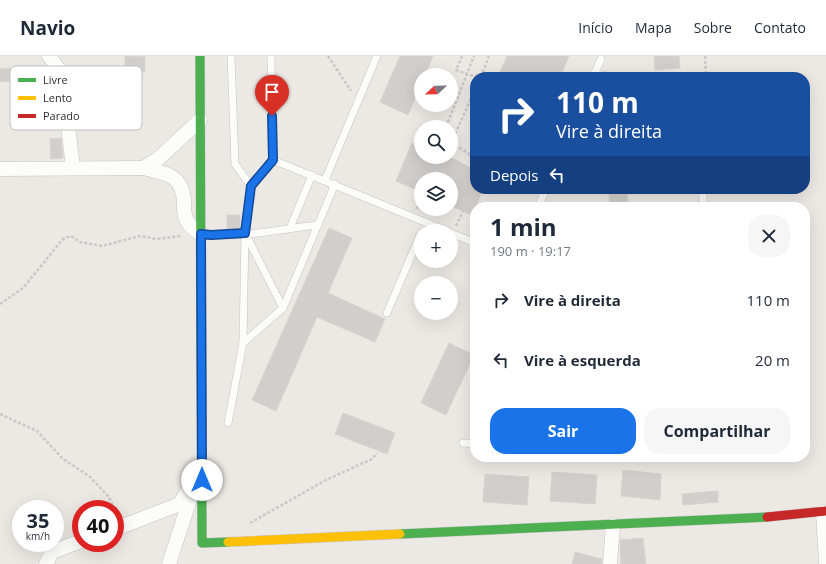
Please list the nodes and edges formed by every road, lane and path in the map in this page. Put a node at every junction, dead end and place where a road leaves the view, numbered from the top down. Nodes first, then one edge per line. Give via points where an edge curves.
1 (49, 56) edge
2 (200, 56) edge
3 (231, 56) edge
4 (328, 56) edge
5 (377, 56) edge
6 (462, 56) edge
7 (474, 56) edge
8 (489, 56) edge
9 (705, 56) edge
10 (271, 57) dead end
11 (601, 59) dead end
12 (56, 66) edge
13 (483, 72) edge
14 (596, 72) edge
15 (706, 72) edge
16 (467, 74) junction
17 (470, 75) edge
18 (470, 101) edge
19 (358, 102) junction
20 (200, 120) junction
21 (449, 120) edge
22 (458, 127) edge
23 (69, 130) edge
24 (458, 147) edge
25 (470, 155) edge
26 (273, 160) junction
27 (73, 168) junction
28 (143, 168) junction
29 (0, 169) edge
30 (312, 175) junction
31 (325, 180) junction
32 (334, 184) junction
33 (251, 186) junction
34 (463, 211) dead end
35 (426, 222) joint
36 (431, 224) edge
37 (455, 224) edge
38 (318, 225) junction
39 (290, 228) junction
40 (245, 233) junction
41 (201, 234) junction
42 (458, 236) edge
43 (470, 241) edge
44 (414, 249) edge
45 (0, 304) edge
46 (283, 308) junction
47 (387, 313) dead end
48 (243, 343) junction
49 (0, 414) edge
50 (228, 423) dead end
51 (462, 443) dead end
52 (470, 444) edge
53 (377, 453) dead end
54 (202, 464) junction
55 (110, 500) edge
56 (824, 511) edge
57 (124, 525) edge
58 (613, 525) junction
59 (232, 542) junction
60 (72, 544) edge
61 (826, 562) edge
62 (46, 564) edge
63 (169, 564) edge
64 (610, 564) edge

1 - 12 street
2 - 20 street
3 - 33 lane via 235,164
4 - 19 path
5 - 19 lane
6 - 16 path via 456,70
7 - 16 path
8 - 13 path
9 - 15 path
10 - 26 lane
11 - 14 lane
16 - 17 path
16 - 21 path
18 - 22 path
19 - 31 lane
20 - 28 street via 158,159
20 - 41 street
23 - 27 street
24 - 25 path
26 - 30 lane
26 - 33 lane
27 - 28 street
27 - 29 street
28 - 41 street via 166,173 177,181 184,192 184,215 189,225
30 - 31 lane
30 - 39 lane
31 - 32 lane
32 - 35 lane
32 - 38 lane
33 - 40 lane
34 - 37 path
35 - 36 lane
38 - 39 lane
38 - 46 lane
39 - 40 lane
40 - 41 lane
40 - 46 lane
40 - 48 lane
41 - 45 path via 157,239 140,236 102,246 80,242 71,236 63,239 23,288
41 - 54 street
42 - 43 lane
44 - 47 lane
46 - 48 lane
48 - 50 lane
49 - 55 path via 37,431 63,459 89,476
51 - 52 lane
53 - 59 path via 372,459 326,480 244,527
54 - 57 street via 180,504
54 - 59 street via 202,543
54 - 63 street
56 - 58 street via 751,519
56 - 61 street
58 - 59 street
58 - 64 street
60 - 62 street via 52,552

